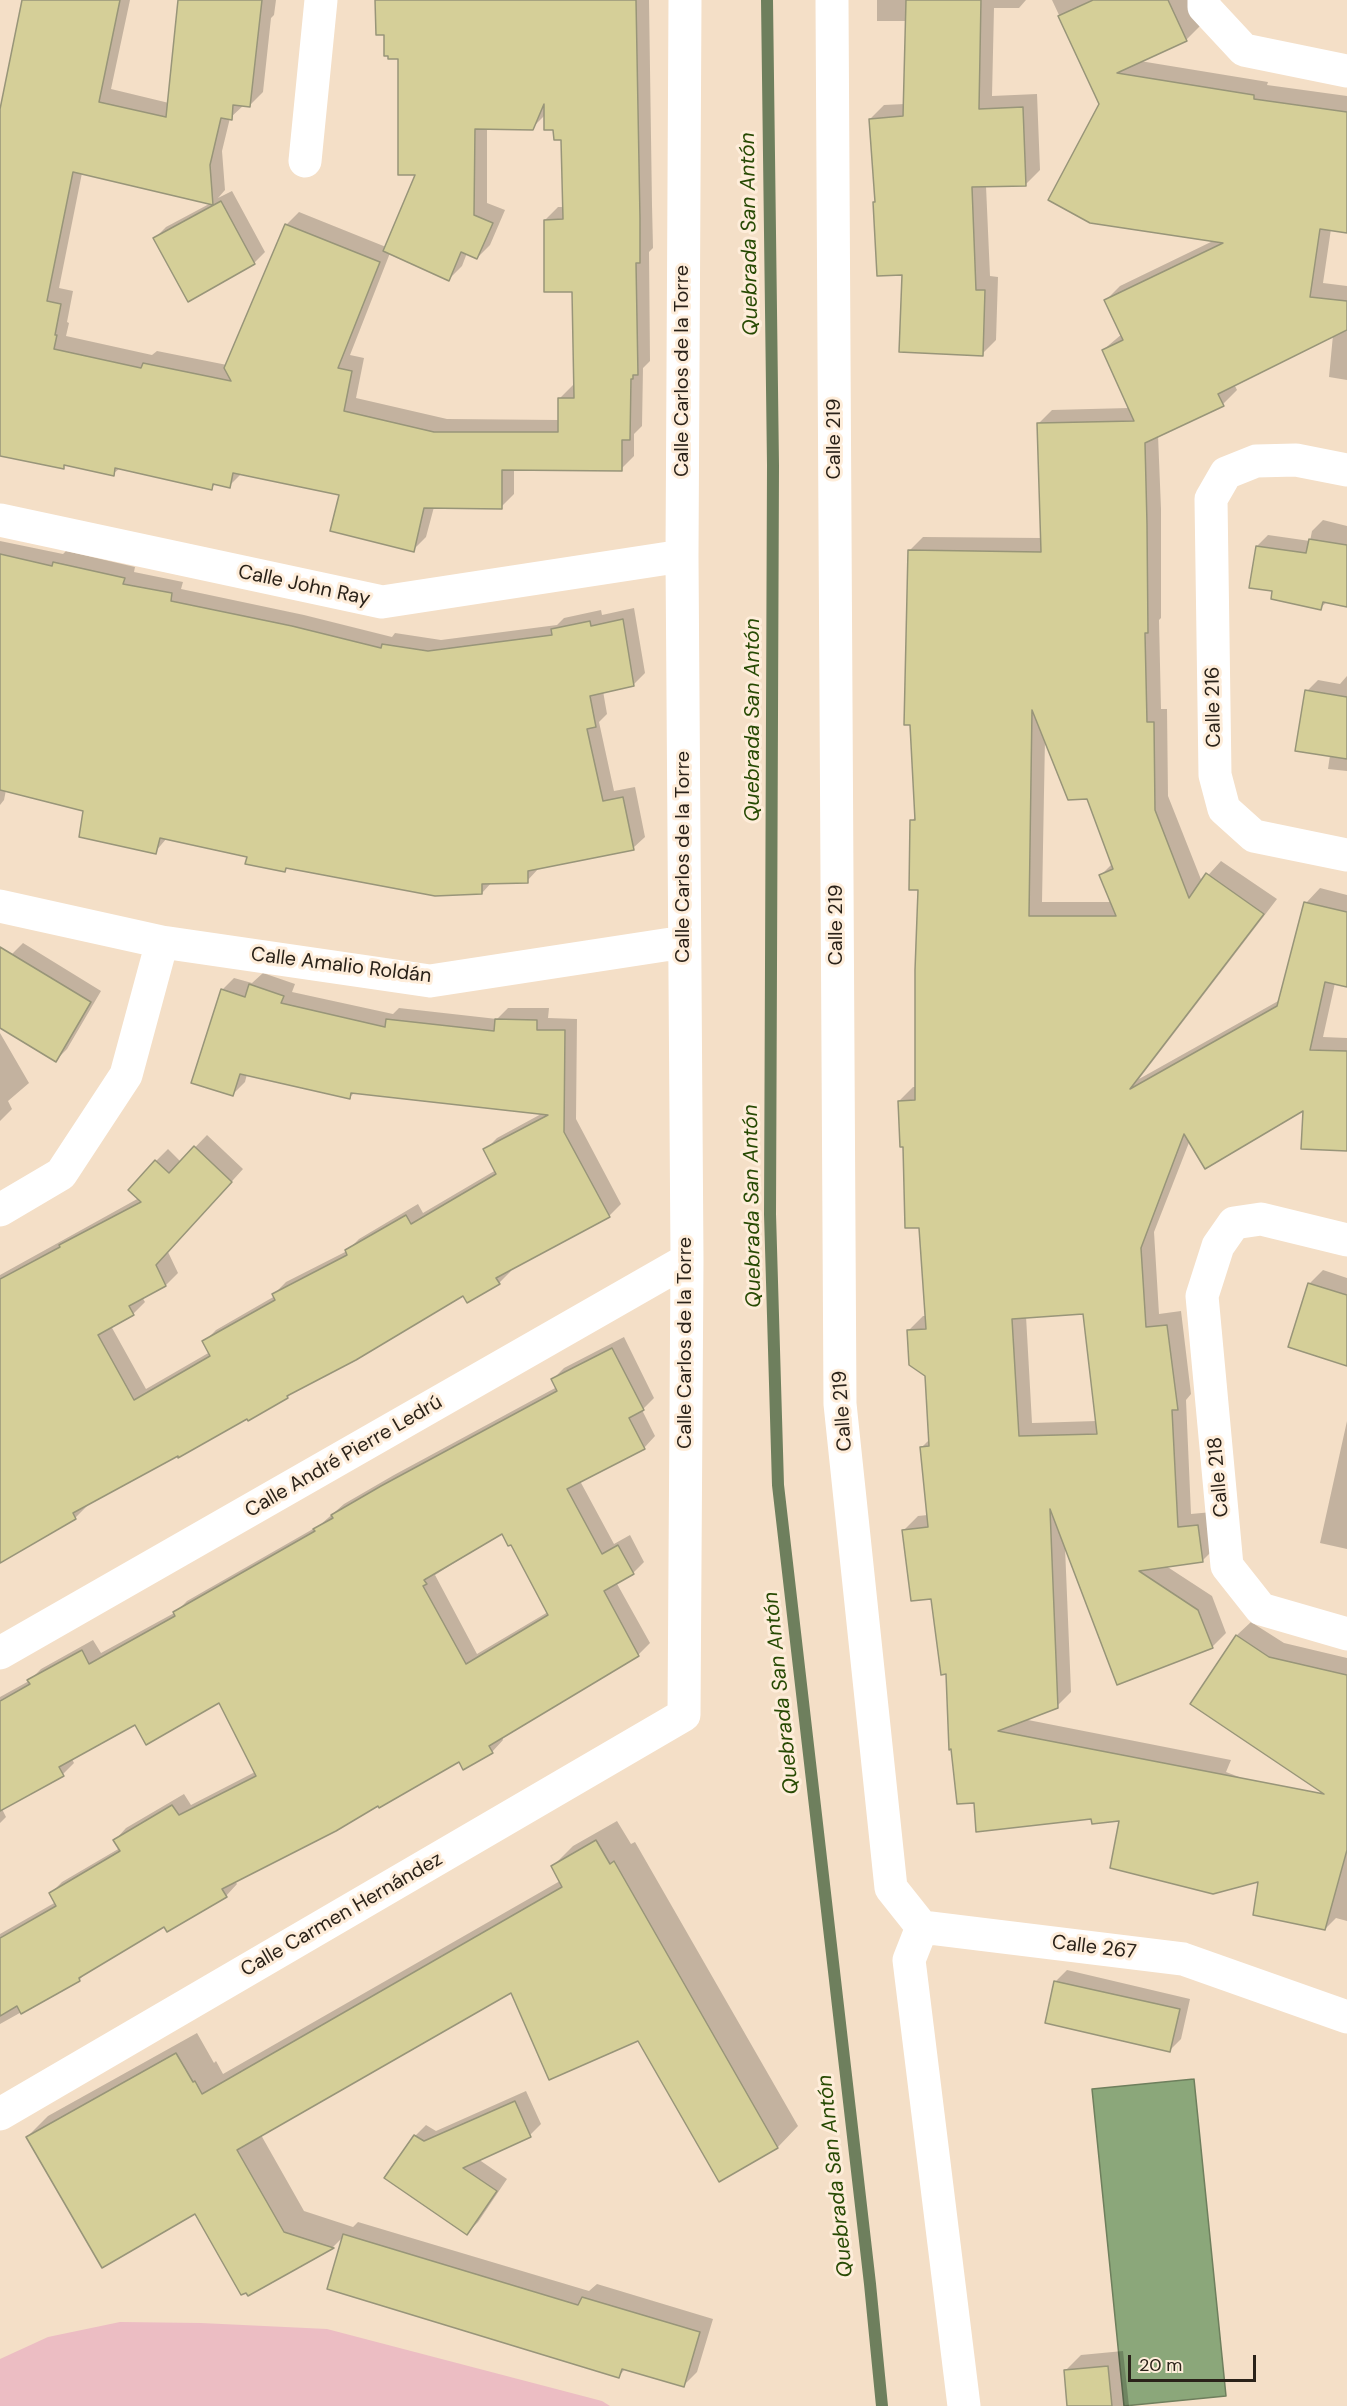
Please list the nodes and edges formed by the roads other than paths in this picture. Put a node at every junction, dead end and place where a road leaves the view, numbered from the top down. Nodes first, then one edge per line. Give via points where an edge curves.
1 (321, 0) edge
2 (685, 0) edge
3 (832, 0) edge
4 (1204, 0) edge
5 (1347, 71) edge
6 (305, 161) dead end
7 (1347, 470) edge
8 (0, 520) edge
9 (682, 556) junction
10 (1347, 855) edge
11 (0, 906) edge
12 (162, 942) junction
13 (684, 942) junction
14 (0, 1210) edge
15 (1347, 1240) edge
16 (687, 1260) junction
17 (1347, 1634) edge
18 (0, 1653) edge
19 (684, 1715) joint
20 (922, 1927) junction
21 (1347, 2017) edge
22 (0, 2114) edge
23 (964, 2406) edge

1 - 6 street
2 - 9 street, Calle Carlos de la Torre
3 - 20 street, Calle 219 via 840,1404 891,1888
4 - 5 street via 1204,7 1244,50
7 - 10 street, Calle 216 via 1296,460 1256,461 1226,472 1211,499 1215,775 1224,809 1254,836
8 - 9 street, Calle John Ray via 382,602
9 - 13 street, Calle Carlos de la Torre
11 - 12 street, Calle Amalio Roldán
12 - 13 street, Calle Amalio Roldán via 430,981
12 - 14 street via 126,1075 61,1174
13 - 16 street, Calle Carlos de la Torre
15 - 17 street, Calle 218 via 1261,1219 1234,1223 1218,1246 1202,1296 1227,1566 1261,1609
16 - 18 street, Calle André Pierre Ledrú
16 - 19 street, Calle Carlos de la Torre
19 - 22 street, Calle Carmen Hernández
20 - 21 street, Calle 267 via 1183,1959
20 - 23 street via 909,1960

